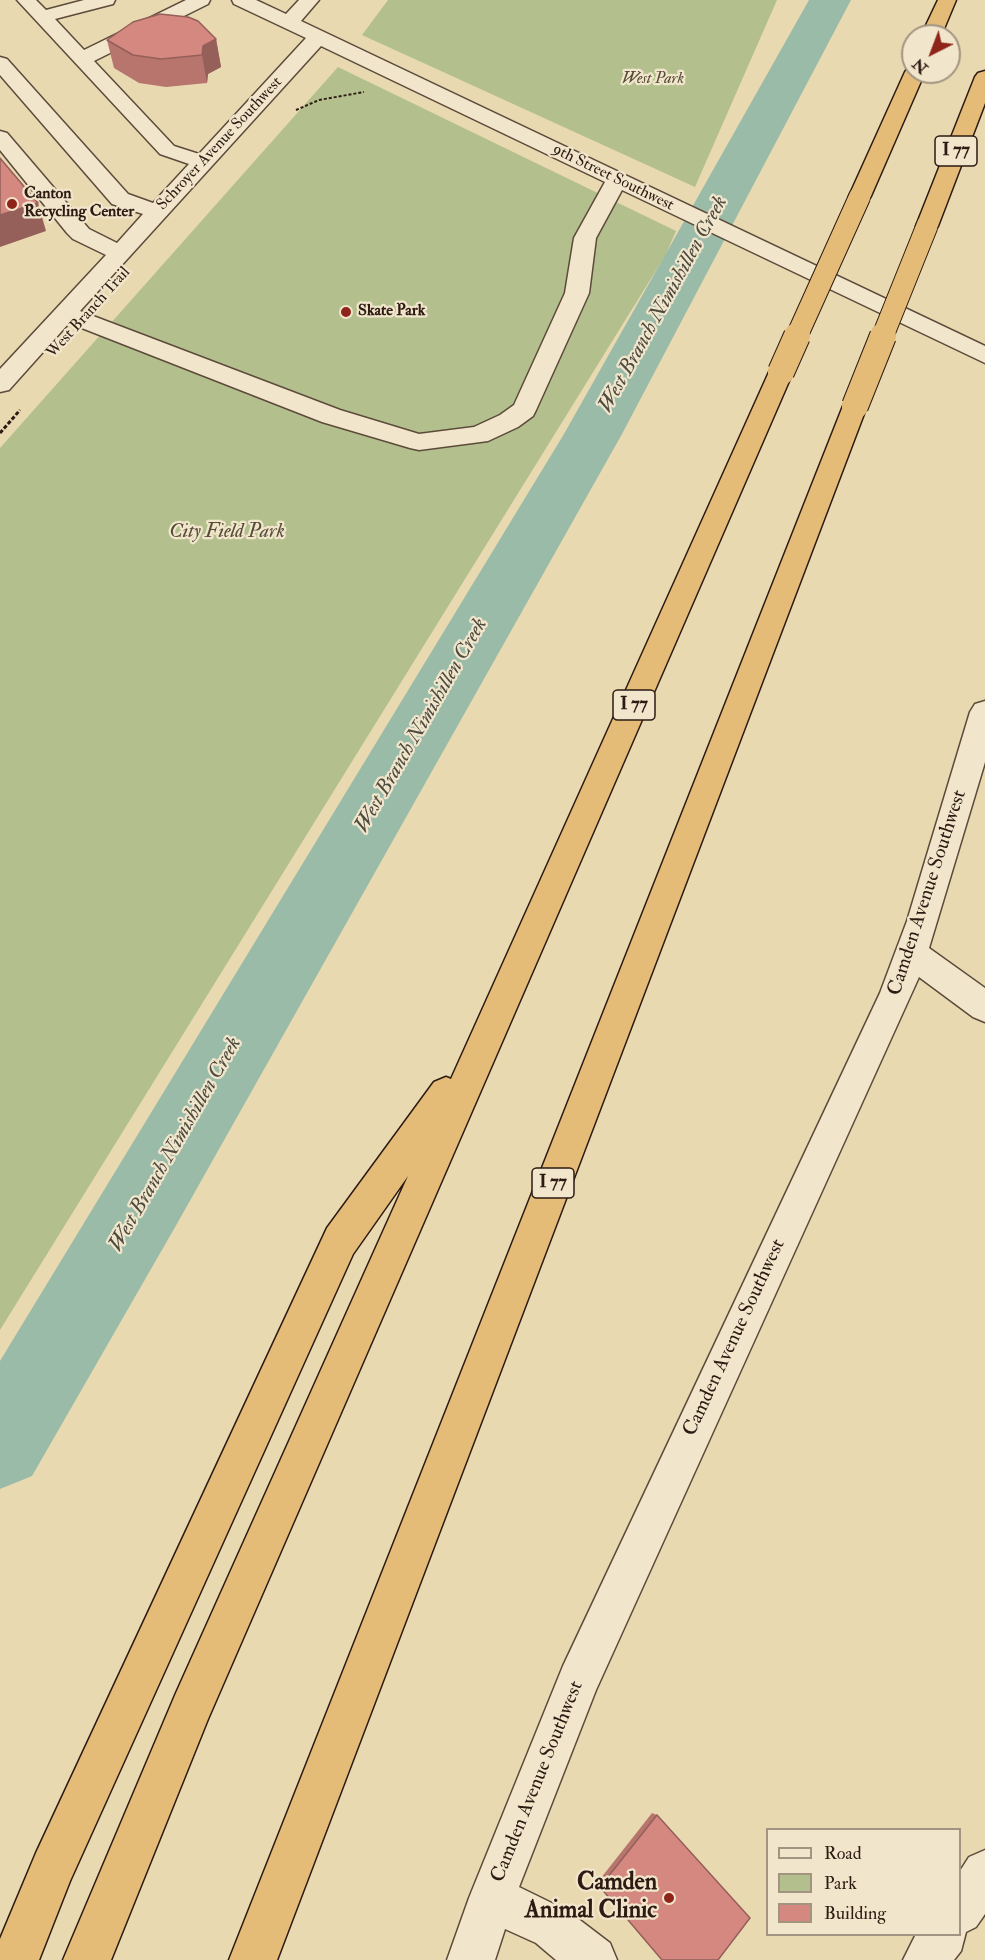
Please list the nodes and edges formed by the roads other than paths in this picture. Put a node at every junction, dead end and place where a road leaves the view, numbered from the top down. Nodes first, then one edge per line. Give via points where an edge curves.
1 (26, 0) edge
2 (106, 0) edge
3 (201, 0) edge
4 (241, 0) edge
5 (310, 0) edge
6 (947, 0) edge
7 (42, 17) junction
8 (289, 22) junction
9 (936, 24) edge
10 (319, 36) junction
11 (82, 59) junction
12 (0, 63) edge
13 (985, 76) edge
14 (910, 84) edge
15 (0, 137) edge
16 (203, 162) junction
17 (617, 180) junction
18 (157, 212) junction
19 (120, 253) junction
20 (64, 313) junction
21 (985, 355) edge
22 (0, 384) edge
23 (985, 712) edge
24 (911, 952) junction
25 (985, 1007) edge
26 (486, 1038) junction
27 (985, 1873) edge
28 (492, 1898) junction
29 (961, 1909) edge
30 (943, 1936) edge
31 (15, 1960) edge
32 (87, 1960) edge
33 (253, 1960) edge
34 (471, 1960) edge
35 (593, 1960) edge
36 (927, 1960) edge

1 - 7 street
2 - 7 street
3 - 11 street via 167,9
4 - 8 street, 9th Street Southwest
5 - 8 street
6 - 9 highway
7 - 11 street
8 - 10 street, 9th Street Southwest
10 - 16 street, Schroyer Avenue Southwest
10 - 17 street, 9th Street Southwest
11 - 16 street via 167,150
12 - 18 street via 120,198
13 - 33 highway, I 77, bridge
14 - 26 highway, I 77, bridge
15 - 19 street via 81,234
16 - 18 street, Schroyer Avenue Southwest
17 - 20 street via 585,238 577,293 524,410 479,435 419,442 331,416
17 - 21 street, 9th Street Southwest
18 - 19 street, Schroyer Avenue Southwest
19 - 20 street, Schroyer Avenue Southwest
20 - 22 street, Schroyer Avenue Southwest
23 - 24 street, Camden Avenue Southwest
24 - 25 street
24 - 28 street, Camden Avenue Southwest via 897,993 578,1681
26 - 31 highway via 340,1241 52,1869
26 - 32 highway, I 77 via 191,1708
27 - 29 street
28 - 34 street, Camden Avenue Southwest
28 - 35 street via 552,1927
30 - 36 street

